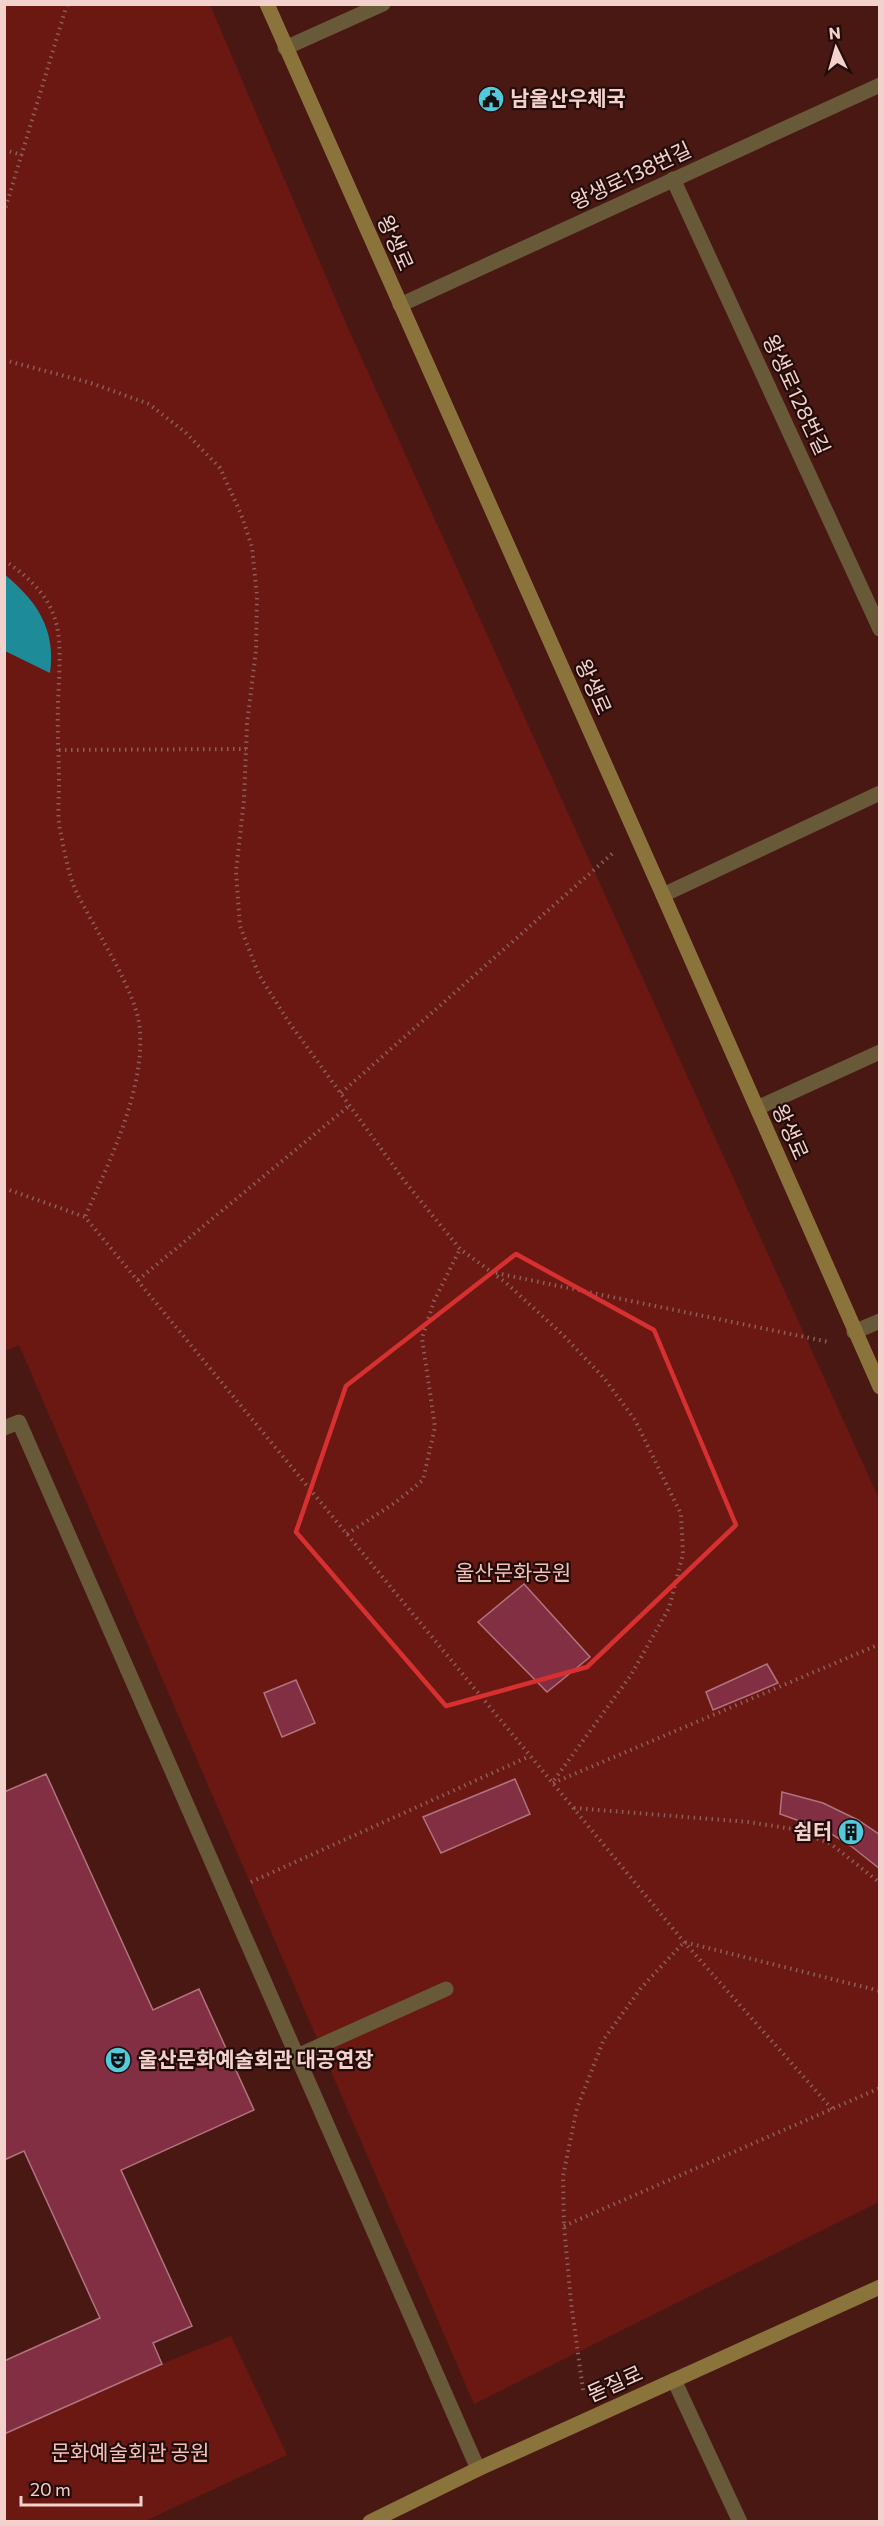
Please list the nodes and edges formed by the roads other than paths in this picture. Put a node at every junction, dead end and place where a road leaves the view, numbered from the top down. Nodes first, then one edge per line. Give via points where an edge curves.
1 (267, 4) edge
2 (383, 4) edge
3 (285, 48) junction
4 (879, 85) edge
5 (673, 179) junction
6 (400, 305) junction
7 (879, 629) edge
8 (879, 793) edge
9 (663, 895) junction
10 (879, 1052) edge
11 (757, 1108) junction
12 (879, 1321) edge
13 (854, 1332) junction
14 (879, 1387) edge
15 (4, 1428) edge
16 (446, 1989) dead end
17 (297, 2055) junction
18 (879, 2287) edge
19 (674, 2380) junction
20 (478, 2469) junction
21 (370, 2522) edge
22 (740, 2522) edge

1 - 3 main road, 왕생로
2 - 3 street
3 - 6 main road, 왕생로
4 - 5 street, 왕생로138번길
5 - 6 street, 왕생로138번길
5 - 7 street, 왕생로128번길
6 - 9 main road, 왕생로
8 - 9 street
9 - 11 main road, 왕생로
10 - 11 street
11 - 13 main road, 왕생로
12 - 13 street
13 - 14 main road, 왕생로
15 - 17 street via 19,1422
16 - 17 street
17 - 20 street
18 - 19 main road, 돋질로
19 - 20 main road, 돋질로
19 - 22 street
20 - 21 main road, 돋질로

